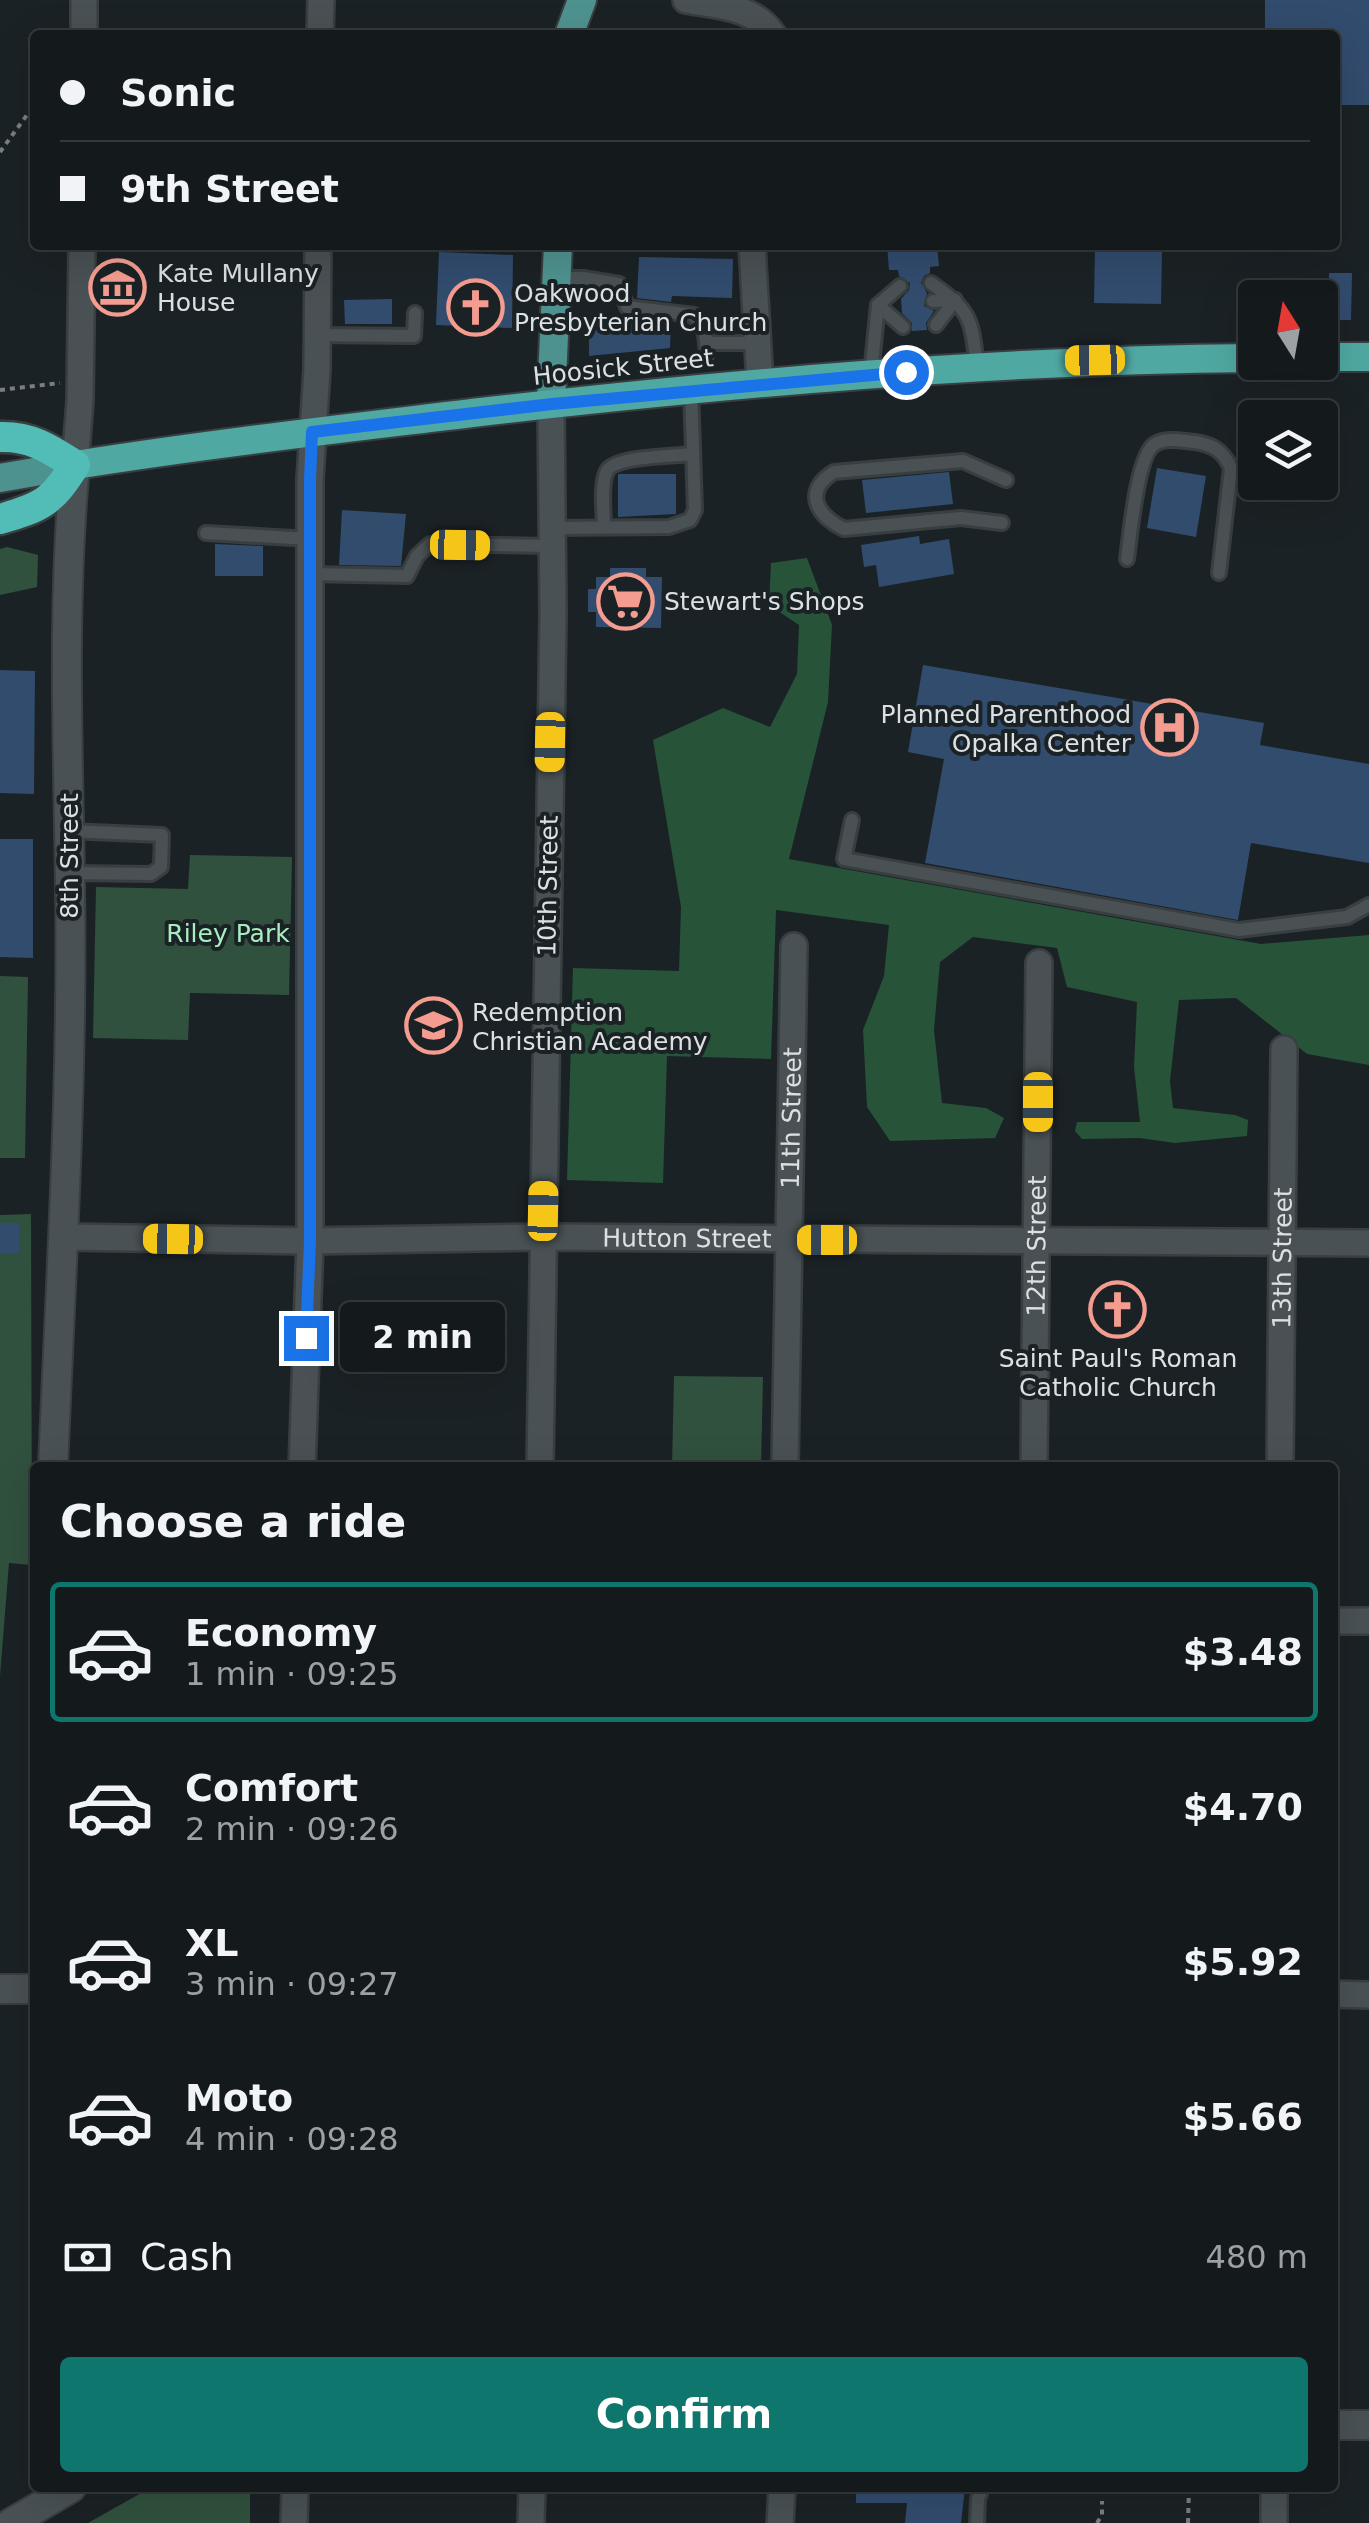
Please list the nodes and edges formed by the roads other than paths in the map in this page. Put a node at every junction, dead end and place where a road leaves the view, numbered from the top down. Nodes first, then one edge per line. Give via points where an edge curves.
1 (84, 0) edge
2 (321, 0) edge
3 (568, 0) edge
4 (582, 0) edge
5 (686, 0) edge
6 (84, 30) edge
7 (320, 30) edge
8 (568, 30) edge
9 (570, 30) edge
10 (770, 30) edge
11 (82, 250) edge
12 (318, 250) edge
13 (558, 250) edge
14 (752, 250) edge
15 (557, 278) junction
16 (931, 283) dead end
17 (900, 286) dead end
18 (954, 300) junction
19 (934, 301) dead end
20 (878, 304) junction
21 (901, 304) dead end
22 (415, 313) dead end
23 (936, 325) dead end
24 (903, 327) dead end
25 (316, 334) junction
26 (757, 342) junction
27 (1338, 357) edge
28 (1238, 358) edge
29 (1369, 358) edge
30 (977, 366) junction
31 (871, 374) junction
32 (760, 383) junction
33 (691, 390) junction
34 (552, 404) junction
35 (312, 432) junction
36 (0, 437) edge
37 (693, 454) junction
38 (76, 465) junction
39 (0, 478) edge
40 (1006, 480) dead end
41 (0, 519) edge
42 (1002, 523) dead end
43 (604, 527) junction
44 (206, 533) dead end
45 (552, 537) junction
46 (310, 539) junction
47 (1127, 559) dead end
48 (310, 574) junction
49 (1219, 574) dead end
50 (852, 820) dead end
51 (69, 831) junction
52 (70, 872) junction
53 (1369, 905) edge
54 (794, 946) dead end
55 (1039, 963) dead end
56 (1284, 1049) dead end
57 (65, 1237) junction
58 (543, 1237) junction
59 (789, 1240) junction
60 (1036, 1240) junction
61 (310, 1241) junction
62 (1282, 1242) junction
63 (1369, 1243) edge
64 (53, 1462) edge
65 (302, 1462) edge
66 (540, 1462) edge
67 (785, 1462) edge
68 (1034, 1462) edge
69 (1280, 1462) edge
70 (1338, 1621) edge
71 (1369, 1621) edge
72 (0, 1989) edge
73 (30, 1990) edge
74 (1338, 1994) edge
75 (1369, 1994) edge
76 (1338, 2425) edge
77 (1369, 2425) edge
78 (294, 2492) edge
79 (532, 2492) edge
80 (782, 2492) edge
81 (981, 2492) edge
82 (1274, 2492) edge
83 (53, 2500) edge
84 (11, 2523) edge
85 (294, 2523) edge
86 (531, 2523) edge
87 (780, 2523) edge
88 (977, 2523) edge
89 (1274, 2523) edge

1 - 6 street
2 - 7 street
3 - 8 street
4 - 9 main road
5 - 10 street via 744,11
11 - 38 street, 8th Street
12 - 25 street
13 - 15 main road, 10th Street
14 - 26 street
15 - 26 lane via 619,284 626,306 694,315 706,348
15 - 34 main road, 10th Street
16 - 18 lane
17 - 20 lane
18 - 19 lane
18 - 23 lane
18 - 30 lane via 971,319
20 - 21 lane
20 - 24 lane
20 - 31 lane
22 - 25 lane via 414,336
25 - 35 street
26 - 32 street
27 - 29 highway
28 - 30 highway, Hoosick Street
30 - 31 highway, Hoosick Street
31 - 32 highway, Hoosick Street
32 - 33 highway, Hoosick Street
33 - 34 highway, Hoosick Street
33 - 37 lane
34 - 35 highway, Hoosick Street
34 - 45 street, 10th Street
35 - 38 highway, Hoosick Street
35 - 46 street
36 - 38 highway via 41,443
37 - 43 lane via 611,465 605,473
37 - 43 lane via 690,520 669,527
38 - 39 main road, Hoosick Street
38 - 41 highway via 48,501
38 - 51 street, 8th Street via 68,537
40 - 42 lane via 963,462 834,472 820,480 815,495 820,511 844,530 961,518
43 - 45 lane
44 - 46 lane
45 - 48 lane via 430,544 408,576
45 - 58 street, 10th Street
46 - 48 street
47 - 49 lane via 1148,452 1176,440 1208,444 1224,453 1231,468
48 - 61 street
50 - 53 lane via 844,858 1239,930 1347,917
51 - 52 street, 8th Street
51 - 52 lane via 162,835 161,867 150,874
52 - 57 street, 8th Street
54 - 59 street, 11th Street
55 - 60 street, 12th Street
56 - 62 street, 13th Street
57 - 61 street, Hutton Street
57 - 64 street, 8th Street
58 - 59 street, Hutton Street
58 - 61 street, Hutton Street
58 - 66 street, 10th Street
59 - 60 street, Hutton Street
59 - 67 street, 11th Street
60 - 62 street, Hutton Street
60 - 68 street, 12th Street
61 - 65 street
62 - 63 street, Hutton Street
62 - 69 street, 13th Street
70 - 71 street
72 - 73 street
74 - 75 street
76 - 77 street
78 - 85 street
79 - 86 street
80 - 87 street
81 - 88 lane
82 - 89 street
83 - 84 street

